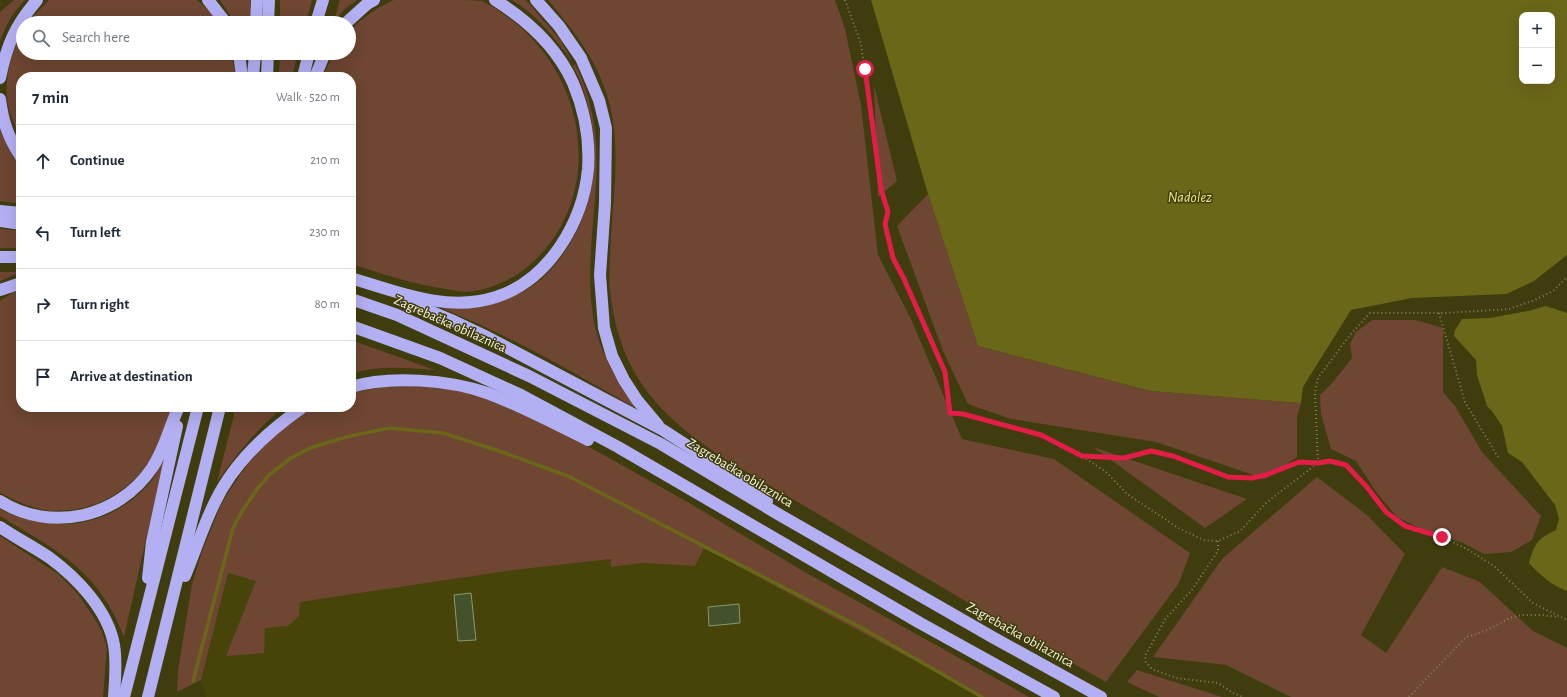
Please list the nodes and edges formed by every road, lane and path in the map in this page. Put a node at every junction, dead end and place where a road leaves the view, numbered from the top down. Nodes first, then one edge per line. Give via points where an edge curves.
1 (38, 0) edge
2 (208, 0) edge
3 (257, 0) edge
4 (269, 0) edge
5 (323, 0) edge
6 (374, 0) edge
7 (495, 0) edge
8 (536, 0) edge
9 (845, 0) edge
10 (25, 16) edge
11 (221, 16) edge
12 (256, 16) edge
13 (268, 16) edge
14 (318, 16) edge
15 (354, 16) edge
16 (16, 29) edge
17 (240, 60) edge
18 (254, 60) edge
19 (268, 60) edge
20 (307, 60) edge
21 (322, 60) edge
22 (241, 72) edge
23 (253, 72) edge
24 (267, 72) edge
25 (303, 72) edge
26 (317, 72) edge
27 (0, 78) edge
28 (0, 98) edge
29 (16, 149) edge
30 (0, 211) edge
31 (16, 213) edge
32 (0, 221) edge
33 (16, 223) edge
34 (0, 257) edge
35 (16, 257) edge
36 (1567, 277) edge
37 (356, 280) edge
38 (356, 281) edge
39 (16, 285) edge
40 (0, 290) edge
41 (356, 301) edge
42 (1438, 313) junction
43 (356, 328) edge
44 (356, 386) edge
45 (178, 412) edge
46 (180, 412) edge
47 (197, 412) edge
48 (219, 412) edge
49 (296, 412) edge
50 (663, 430) junction
51 (1082, 456) junction
52 (1498, 457) dead end
53 (1318, 463) junction
54 (697, 493) junction
55 (0, 501) edge
56 (778, 514) junction
57 (0, 527) edge
58 (1218, 541) junction
59 (1561, 618) junction
60 (143, 619) junction
61 (168, 620) junction
62 (1567, 620) edge
63 (114, 697) edge
64 (124, 697) edge
65 (148, 697) edge
66 (1054, 697) edge
67 (1101, 697) edge
68 (1244, 697) edge
69 (1409, 697) edge

1 - 10 highway
2 - 11 highway
3 - 12 highway
4 - 13 highway
5 - 14 highway
6 - 15 highway
7 - 37 highway via 528,23 542,38 562,65 581,104 586,125 588,169 571,227 563,242 540,270 526,282 496,297 459,303 440,302
8 - 50 highway via 559,26 581,58 599,100 606,128 605,203 600,275 604,328 612,356 624,380 637,400
9 - 51 path via 861,44 881,189 888,212 885,224 893,258 945,372 950,413 963,414 1041,435
16 - 27 highway via 4,57
17 - 22 highway
18 - 23 highway
19 - 24 highway
20 - 25 highway
21 - 26 highway
28 - 29 highway via 2,118
30 - 31 highway
32 - 33 highway
34 - 35 highway
36 - 42 path via 1554,291 1509,309
38 - 50 highway via 475,331
39 - 40 highway
41 - 56 highway, Zagrebačka obilaznica via 397,316 529,376 661,444
42 - 52 path via 1465,402
42 - 53 path via 1370,313 1350,335 1318,378 1315,392
43 - 54 highway via 440,358 521,395
44 - 54 highway via 382,381 412,380 460,386 487,393
45 - 55 highway via 172,421 161,454 151,469 132,490 104,508 84,516 48,517 23,512
46 - 60 highway via 152,542
47 - 60 highway
48 - 61 highway
49 - 61 highway via 262,439 224,485
50 - 56 highway via 760,493
51 - 53 path via 1124,458 1151,451 1173,456 1228,477 1252,478 1299,462
51 - 58 path via 1106,472 1127,494 1180,529 1204,540
53 - 58 path via 1267,502 1240,530
53 - 59 path via 1330,461 1346,465 1386,512 1405,526 1442,537 1467,549 1494,566 1533,603
54 - 66 highway via 920,623
56 - 67 highway, Zagrebačka obilaznica
57 - 63 highway via 49,557 93,600 114,643
58 - 68 path via 1218,551 1191,592 1166,618 1146,654 1145,661 1152,669 1164,674 1218,683
59 - 62 path
59 - 69 path via 1522,615 1466,637
60 - 64 highway
61 - 65 highway

